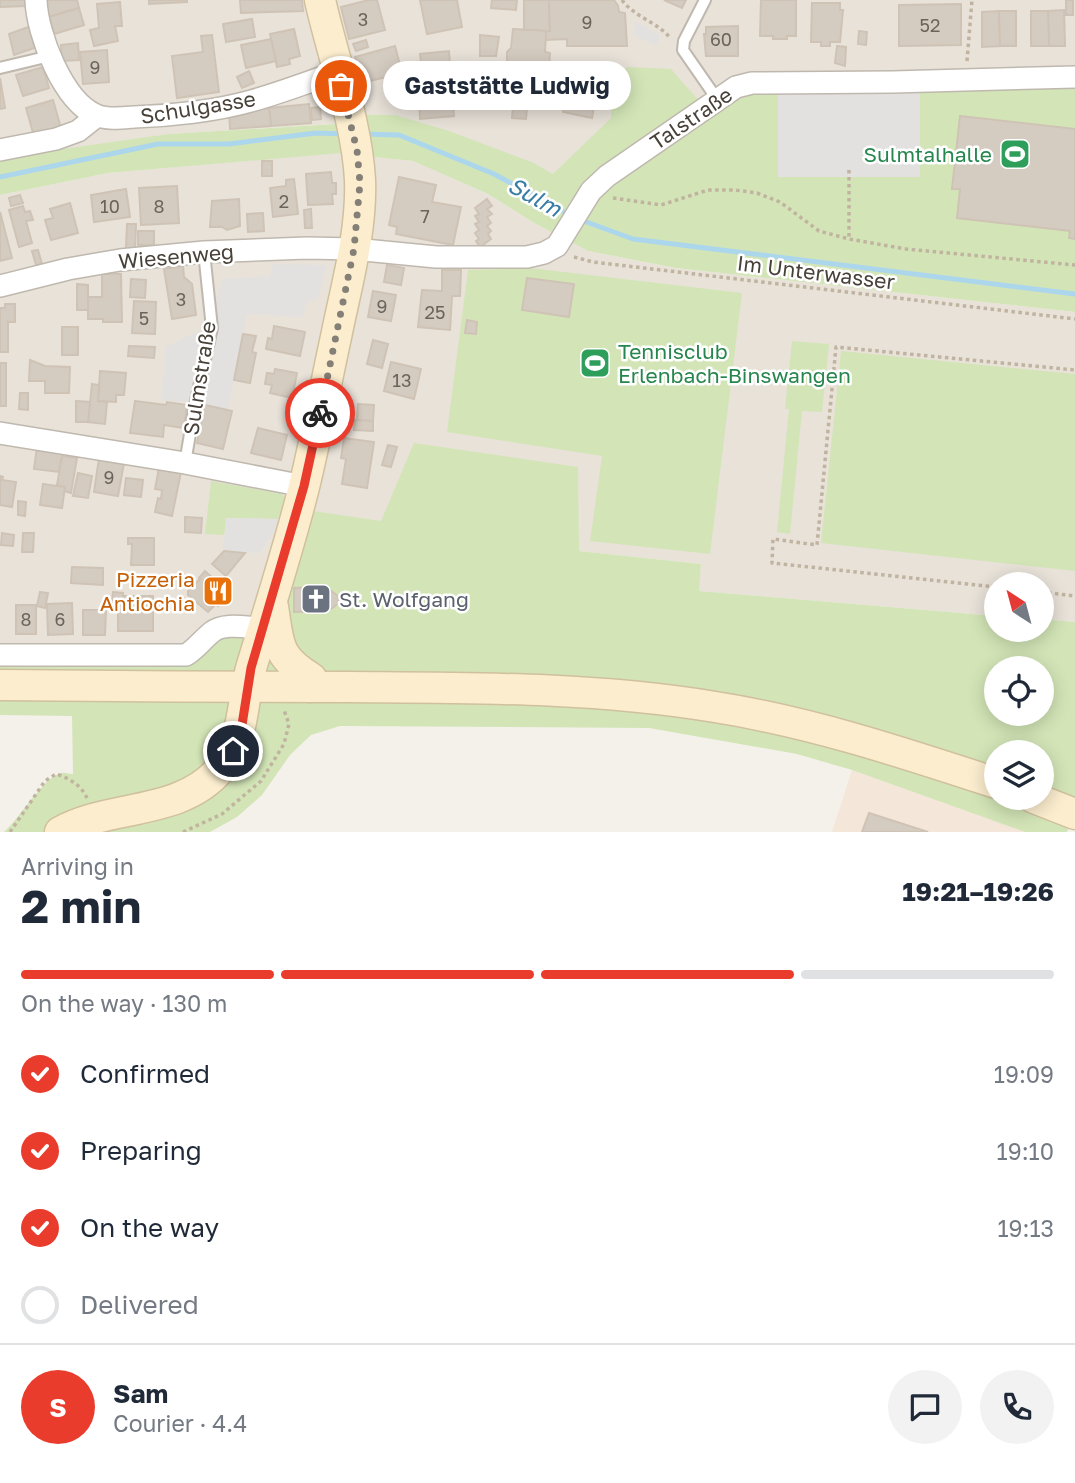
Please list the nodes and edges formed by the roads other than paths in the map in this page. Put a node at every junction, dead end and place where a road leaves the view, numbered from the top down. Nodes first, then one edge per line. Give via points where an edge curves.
1 (36, 0) edge
2 (320, 0) edge
3 (705, 0) edge
4 (50, 56) junction
5 (0, 68) edge
6 (337, 72) junction
7 (1075, 78) edge
8 (717, 99) junction
9 (97, 116) junction
10 (0, 150) edge
11 (354, 249) junction
12 (204, 252) junction
13 (0, 286) edge
14 (0, 433) edge
15 (186, 463) junction
16 (304, 486) junction
17 (272, 600) junction
18 (263, 628) junction
19 (0, 655) edge
20 (0, 685) edge
21 (247, 687) junction
22 (310, 687) junction
23 (984, 779) edge
24 (1054, 806) edge
25 (1075, 814) edge
26 (60, 832) edge

1 - 4 street
2 - 6 main road
3 - 8 lane via 683,50
4 - 5 lane
4 - 9 street via 72,93
6 - 9 street, Schulgasse via 249,102 158,117
6 - 11 main road via 357,150 360,183
7 - 8 street, Talstraße via 752,83
8 - 11 street, Talstraße via 607,176 591,191 561,240 544,253 436,257
9 - 10 street via 78,131 56,139
11 - 12 street, Wiesenweg
11 - 16 main road
12 - 13 street, Wiesenweg via 68,268
12 - 15 lane, Sulmstraße via 212,328
14 - 15 street, Sulmstraße
15 - 16 street, Sulmstraße
16 - 17 main road
17 - 18 main road
17 - 22 main road via 281,650 311,678
18 - 19 street via 223,626 186,655
18 - 21 main road
20 - 21 main road
21 - 22 main road
21 - 26 main road via 241,731 233,751 200,787 167,802
22 - 23 main road via 518,688 714,706 834,733
24 - 25 main road

